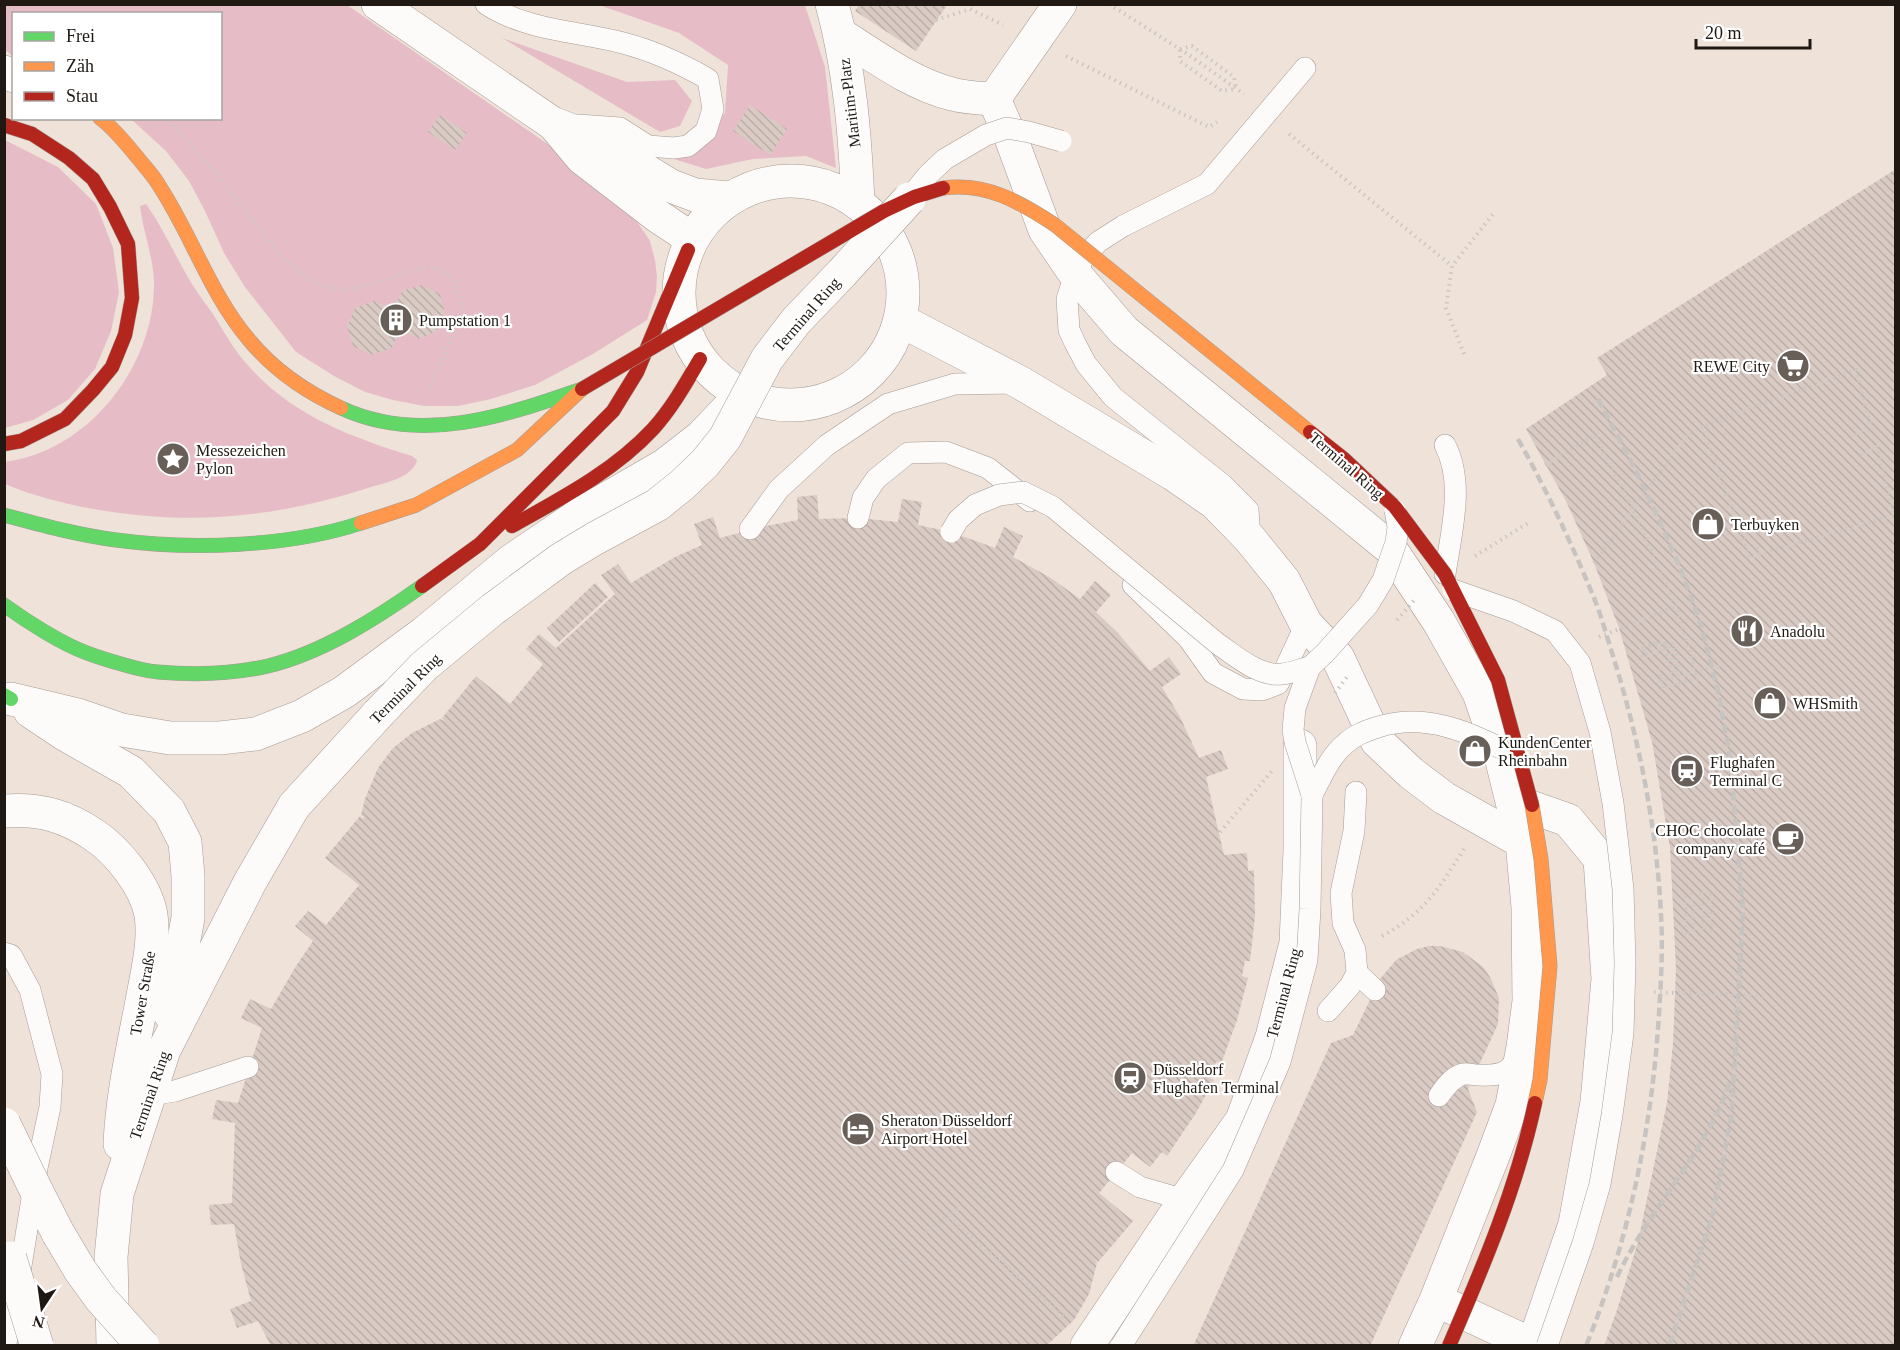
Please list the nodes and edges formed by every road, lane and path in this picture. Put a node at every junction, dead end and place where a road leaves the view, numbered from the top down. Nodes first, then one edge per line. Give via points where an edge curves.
1 (378, 4) edge
2 (486, 4) edge
3 (832, 4) edge
4 (1060, 4) edge
5 (1109, 4) edge
6 (972, 7) edge
7 (936, 20) dead end
8 (840, 35) junction
9 (1035, 41) junction
10 (1180, 49) junction
11 (1305, 68) dead end
12 (1236, 89) junction
13 (994, 99) junction
14 (1265, 114) junction
15 (103, 120) edge
16 (166, 120) edge
17 (552, 123) junction
18 (4, 125) edge
19 (1061, 141) dead end
20 (729, 198) junction
21 (910, 198) junction
22 (858, 203) junction
23 (1493, 214) dead end
24 (690, 245) junction
25 (1452, 266) junction
26 (1075, 274) junction
27 (900, 320) junction
28 (1464, 354) dead end
29 (699, 359) junction
30 (1021, 383) junction
31 (582, 389) junction
32 (742, 394) junction
33 (427, 396) dead end
34 (1720, 419) junction
35 (1702, 426) junction
36 (1851, 434) dead end
37 (1727, 437) dead end
38 (4, 444) edge
39 (1445, 445) dead end
40 (1857, 458) dead end
41 (1545, 465) dead end
42 (1395, 507) junction
43 (1633, 510) junction
44 (4, 515) edge
45 (858, 518) dead end
46 (1530, 522) dead end
47 (750, 529) dead end
48 (951, 532) dead end
49 (1250, 539) junction
50 (480, 544) junction
51 (1756, 545) dead end
52 (1759, 554) junction
53 (1594, 562) dead end
54 (1449, 582) junction
55 (4, 605) edge
56 (1676, 606) junction
57 (1396, 621) dead end
58 (1306, 624) junction
59 (1589, 641) dead end
60 (1662, 647) junction
61 (1724, 665) dead end
62 (1310, 667) junction
63 (1352, 671) dead end
64 (1672, 674) dead end
65 (1682, 676) junction
66 (1680, 684) junction
67 (8, 697) edge
68 (1330, 698) dead end
69 (1295, 742) junction
70 (1519, 757) junction
71 (1356, 792) dead end
72 (1312, 795) junction
73 (1513, 801) junction
74 (4, 811) edge
75 (1483, 821) junction
76 (1220, 832) dead end
77 (1522, 842) junction
78 (1702, 892) dead end
79 (1692, 893) dead end
80 (1711, 894) dead end
81 (1685, 896) dead end
82 (1704, 933) dead end
83 (1712, 933) dead end
84 (1687, 934) dead end
85 (1694, 934) dead end
86 (1355, 950) junction
87 (4, 953) edge
88 (1357, 973) junction
89 (1376, 990) dead end
90 (1675, 993) dead end
91 (1764, 996) dead end
92 (1328, 1011) dead end
93 (1524, 1047) junction
94 (164, 1050) junction
95 (248, 1068) dead end
96 (149, 1095) junction
97 (1439, 1096) dead end
98 (4, 1124) edge
99 (1116, 1173) dead end
100 (973, 1182) dead end
101 (117, 1194) junction
102 (1185, 1200) junction
103 (990, 1202) dead end
104 (962, 1206) dead end
105 (947, 1216) junction
106 (924, 1233) dead end
107 (4, 1240) edge
108 (889, 1244) dead end
109 (907, 1264) dead end
110 (1436, 1300) junction
111 (9, 1315) edge
112 (1079, 1334) edge
113 (116, 1336) edge
114 (1538, 1345) edge
115 (5, 1346) edge
116 (37, 1346) edge
117 (143, 1346) edge
118 (1121, 1346) edge
119 (1415, 1346) edge
120 (1449, 1346) edge

1 - 17 street
2 - 17 lane via 527,23 623,43 675,60 708,79 713,109 706,131 688,146 648,146 620,128
3 - 8 street, Maritim-Platz
4 - 9 street
5 - 10 path
6 - 7 path
6 - 9 path
8 - 13 street via 910,78 936,89
8 - 22 street, Maritim-Platz via 855,129
9 - 13 street
9 - 14 path via 1209,127 1251,100
10 - 12 path
10 - 12 path via 1191,46 1234,77
10 - 12 path via 1180,61 1222,91
11 - 14 lane
13 - 26 street via 1045,230
14 - 25 path
14 - 26 lane via 1207,184 1098,242
15 - 31 main road via 156,180 249,340 315,396 356,415 392,423 440,426 469,423
16 - 33 path via 219,177 283,259 301,274 321,285 344,290 424,267 440,270 453,279 463,312
17 - 20 street via 596,140 671,186 695,195
17 - 24 street via 582,158
18 - 38 main road via 32,134 93,179 128,244 132,298 125,335 112,368 93,390 65,418 21,441
19 - 21 lane, bridge via 1007,128 986,135 945,159
20 - 22 street via 755,186 786,180 833,188
20 - 24 street via 708,217
21 - 31 main road, Terminal Ring, bridge
21 - 42 main road, Terminal Ring, bridge via 946,188 978,189 1021,202 1093,254 1344,459
21 - 94 street, Terminal Ring, bridge via 795,321 768,359 725,438 705,463 657,505 561,559 424,666 294,806 250,882
22 - 27 street via 879,223 892,243 902,275
23 - 25 path
24 - 29 street via 681,286 682,312
24 - 50 main road via 637,372 613,411
25 - 28 path via 1446,308
26 - 49 lane via 1067,299 1069,330 1086,364 1113,397 1223,485 1248,510
26 - 73 street via 1124,331 1390,548 1439,622 1479,693
27 - 30 street, Terminal Ring
27 - 32 street via 889,348 872,371 841,393 815,403 781,405
29 - 32 street via 717,379
29 - 50 main road via 654,428 625,456 590,482
30 - 47 lane via 955,384 888,404 827,445 779,489
30 - 49 street, Terminal Ring via 1173,474 1215,503
31 - 44 main road via 517,450 416,505 338,531 239,544 179,545 116,540
32 - 67 street, Terminal Ring via 701,437 665,465 520,555 416,640 344,692 302,716 256,734 170,738 122,730
34 - 35 path
34 - 36 path via 1856,370 1872,430
34 - 37 path
35 - 43 path via 1689,434
35 - 52 path via 1750,558
39 - 54 lane via 1452,459 1455,488
40 - 52 path via 1877,447 1894,515
41 - 43 path via 1595,435
42 - 54 main road, Terminal Ring, bridge
42 - 62 lane, bridge via 1396,543 1383,580 1368,605
43 - 53 path
43 - 56 path
45 - 58 lane via 863,498 876,478 908,453 946,452 997,475 1138,589 1188,638 1213,673 1243,689 1262,690 1278,684
46 - 54 path, bridge
48 - 62 lane, bridge via 975,505 999,495 1023,492 1053,507 1245,663 1280,674
49 - 58 street, Terminal Ring via 1284,580
50 - 55 main road via 382,614 311,651 268,666 228,672 156,672 86,653
51 - 52 path
54 - 57 path, bridge via 1425,588
54 - 70 main road, Terminal Ring, bridge via 1498,680
54 - 114 lane, bridge via 1555,631 1580,663 1600,732 1623,889 1623,1033 1600,1184 1583,1243
56 - 59 path
56 - 66 path via 1698,679
58 - 75 street, Terminal Ring via 1338,658 1377,741 1444,798
58 - 102 street, Terminal Ring via 1296,942 1272,1037 1242,1120
60 - 64 path via 1663,651 1642,657 1640,647 1664,641
60 - 65 path via 1674,644
60 - 66 path via 1661,644 1642,648 1644,654 1670,647
61 - 65 path
62 - 69 lane, bridge via 1295,708
63 - 68 path, bridge
65 - 66 path via 1661,679 1663,688
67 - 94 street via 131,772 169,811 184,842 188,918
69 - 72 lane, bridge
69 - 76 path, bridge
70 - 72 lane, bridge via 1471,733 1409,720 1363,732 1344,744
70 - 120 main road, Terminal Ring, bridge via 1541,859 1550,966 1540,1080 1527,1140 1493,1243
71 - 86 lane via 1354,831 1341,893 1343,922
72 - 118 lane, bridge via 1306,960 1280,1062 1233,1170
73 - 77 street
73 - 114 street via 1568,820 1600,859 1608,978 1597,1102 1575,1224
74 - 101 street, Tower Straße via 50,813 76,823 102,840 122,859 151,914 151,954 121,1109
75 - 77 street, Terminal Ring
75 - 86 path via 1437,893 1416,914
77 - 93 street via 1528,907 1529,1001
78 - 82 path
79 - 85 path
80 - 83 path
81 - 84 path
86 - 88 lane
87 - 111 lane via 10,955 30,990 52,1074 50,1107
88 - 89 lane
88 - 92 lane
90 - 91 path
93 - 97 lane via 1507,1071 1495,1075 1463,1074 1449,1082
93 - 110 street via 1512,1105
94 - 96 street, Terminal Ring
95 - 96 lane
96 - 101 street, Terminal Ring
98 - 117 street, bridge via 80,1270
99 - 102 lane via 1140,1187
100 - 103 path
101 - 113 street, Terminal Ring via 111,1257
102 - 112 street, Terminal Ring
104 - 105 path
105 - 106 path
105 - 112 path
107 - 116 street, bridge
108 - 109 path
110 - 114 street
110 - 119 street
111 - 115 lane

